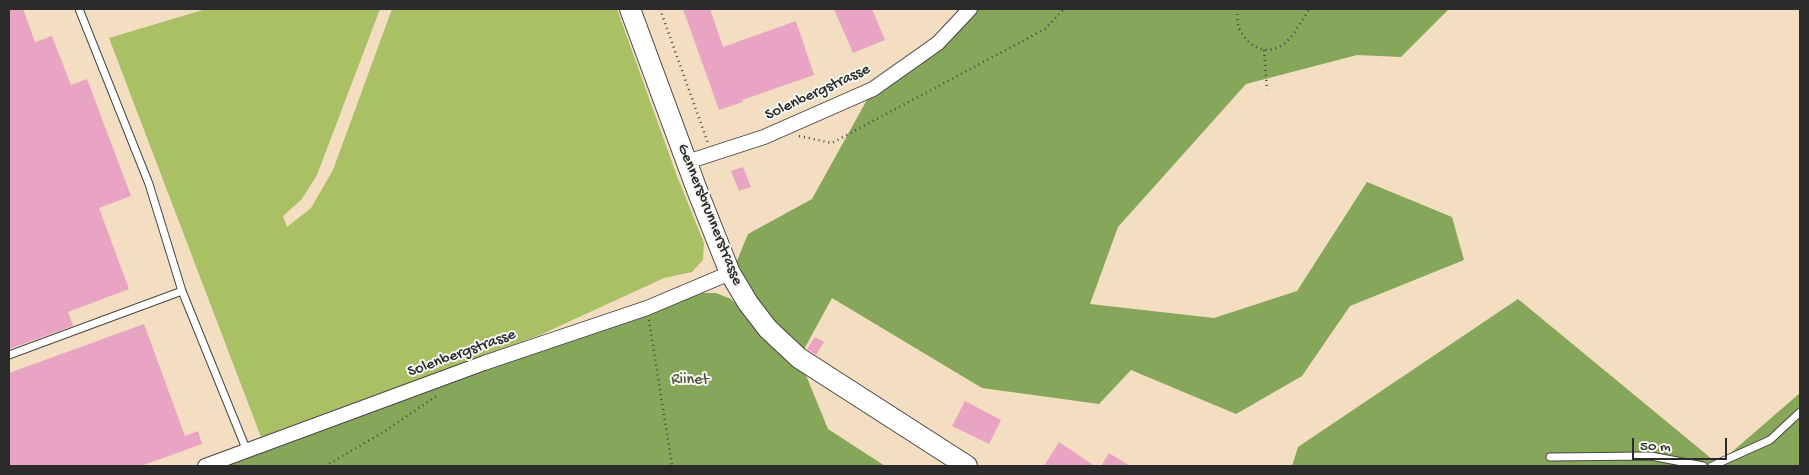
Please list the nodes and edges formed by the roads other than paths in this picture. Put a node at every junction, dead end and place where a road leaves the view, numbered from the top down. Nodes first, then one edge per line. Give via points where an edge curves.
1 (79, 9) edge
2 (630, 9) edge
3 (970, 9) edge
4 (687, 162) junction
5 (730, 273) junction
6 (182, 291) junction
7 (9, 355) edge
8 (1800, 412) edge
9 (247, 451) junction
10 (1550, 457) dead end
11 (205, 466) edge
12 (967, 466) edge
13 (1703, 466) edge
14 (1712, 466) edge

1 - 6 lane via 149,184
2 - 4 street, Gennersbrunnerstrasse
3 - 4 street, Solenbergstrasse via 938,43 873,89 776,131
4 - 5 street, Gennersbrunnerstrasse
5 - 9 street, Solenbergstrasse via 647,308 484,363
5 - 12 street, Gennersbrunnerstrasse via 768,329 799,358
6 - 7 lane
6 - 9 lane
8 - 14 lane via 1770,440
9 - 11 street, Solenbergstrasse
10 - 13 lane via 1651,456

